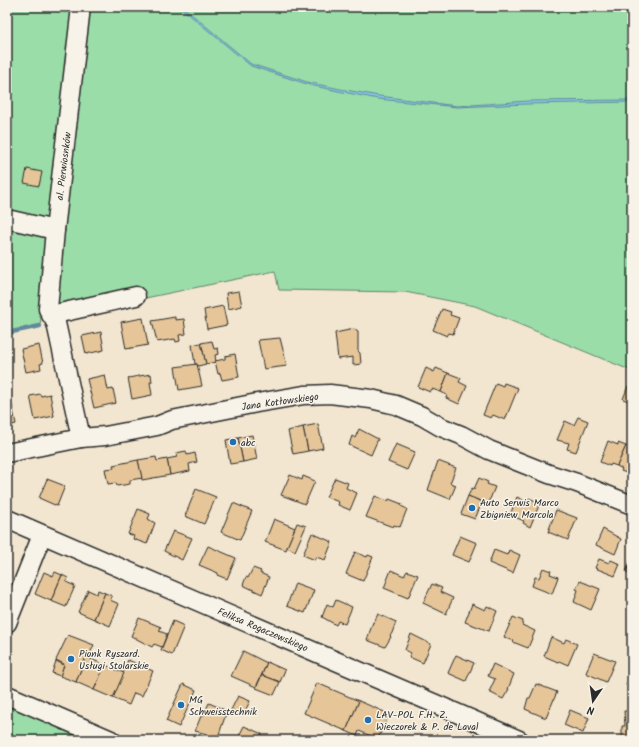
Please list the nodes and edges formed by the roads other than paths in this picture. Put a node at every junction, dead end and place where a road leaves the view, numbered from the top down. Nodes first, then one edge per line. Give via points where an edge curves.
1 (81, 7) edge
2 (7, 219) edge
3 (55, 230) junction
4 (136, 296) dead end
5 (53, 319) junction
6 (81, 438) junction
7 (7, 453) edge
8 (632, 505) edge
9 (7, 520) edge
10 (42, 535) junction
11 (7, 623) edge
12 (7, 696) edge
13 (111, 740) edge
14 (519, 740) edge

1 - 3 street, al. Pierwiosnków
2 - 3 street
3 - 5 street, al. Pierwiosnków via 48,309
4 - 5 street
5 - 6 street, al. Pierwiosnków
6 - 7 street, Jana Kotłowskiego
6 - 8 street, Jana Kotłowskiego via 157,426 172,420 257,403 304,395 330,394 396,405 489,450
9 - 10 street, Feliksa Rogaczewskiego
10 - 11 street
10 - 14 street, Feliksa Rogaczewskiego
12 - 13 street

